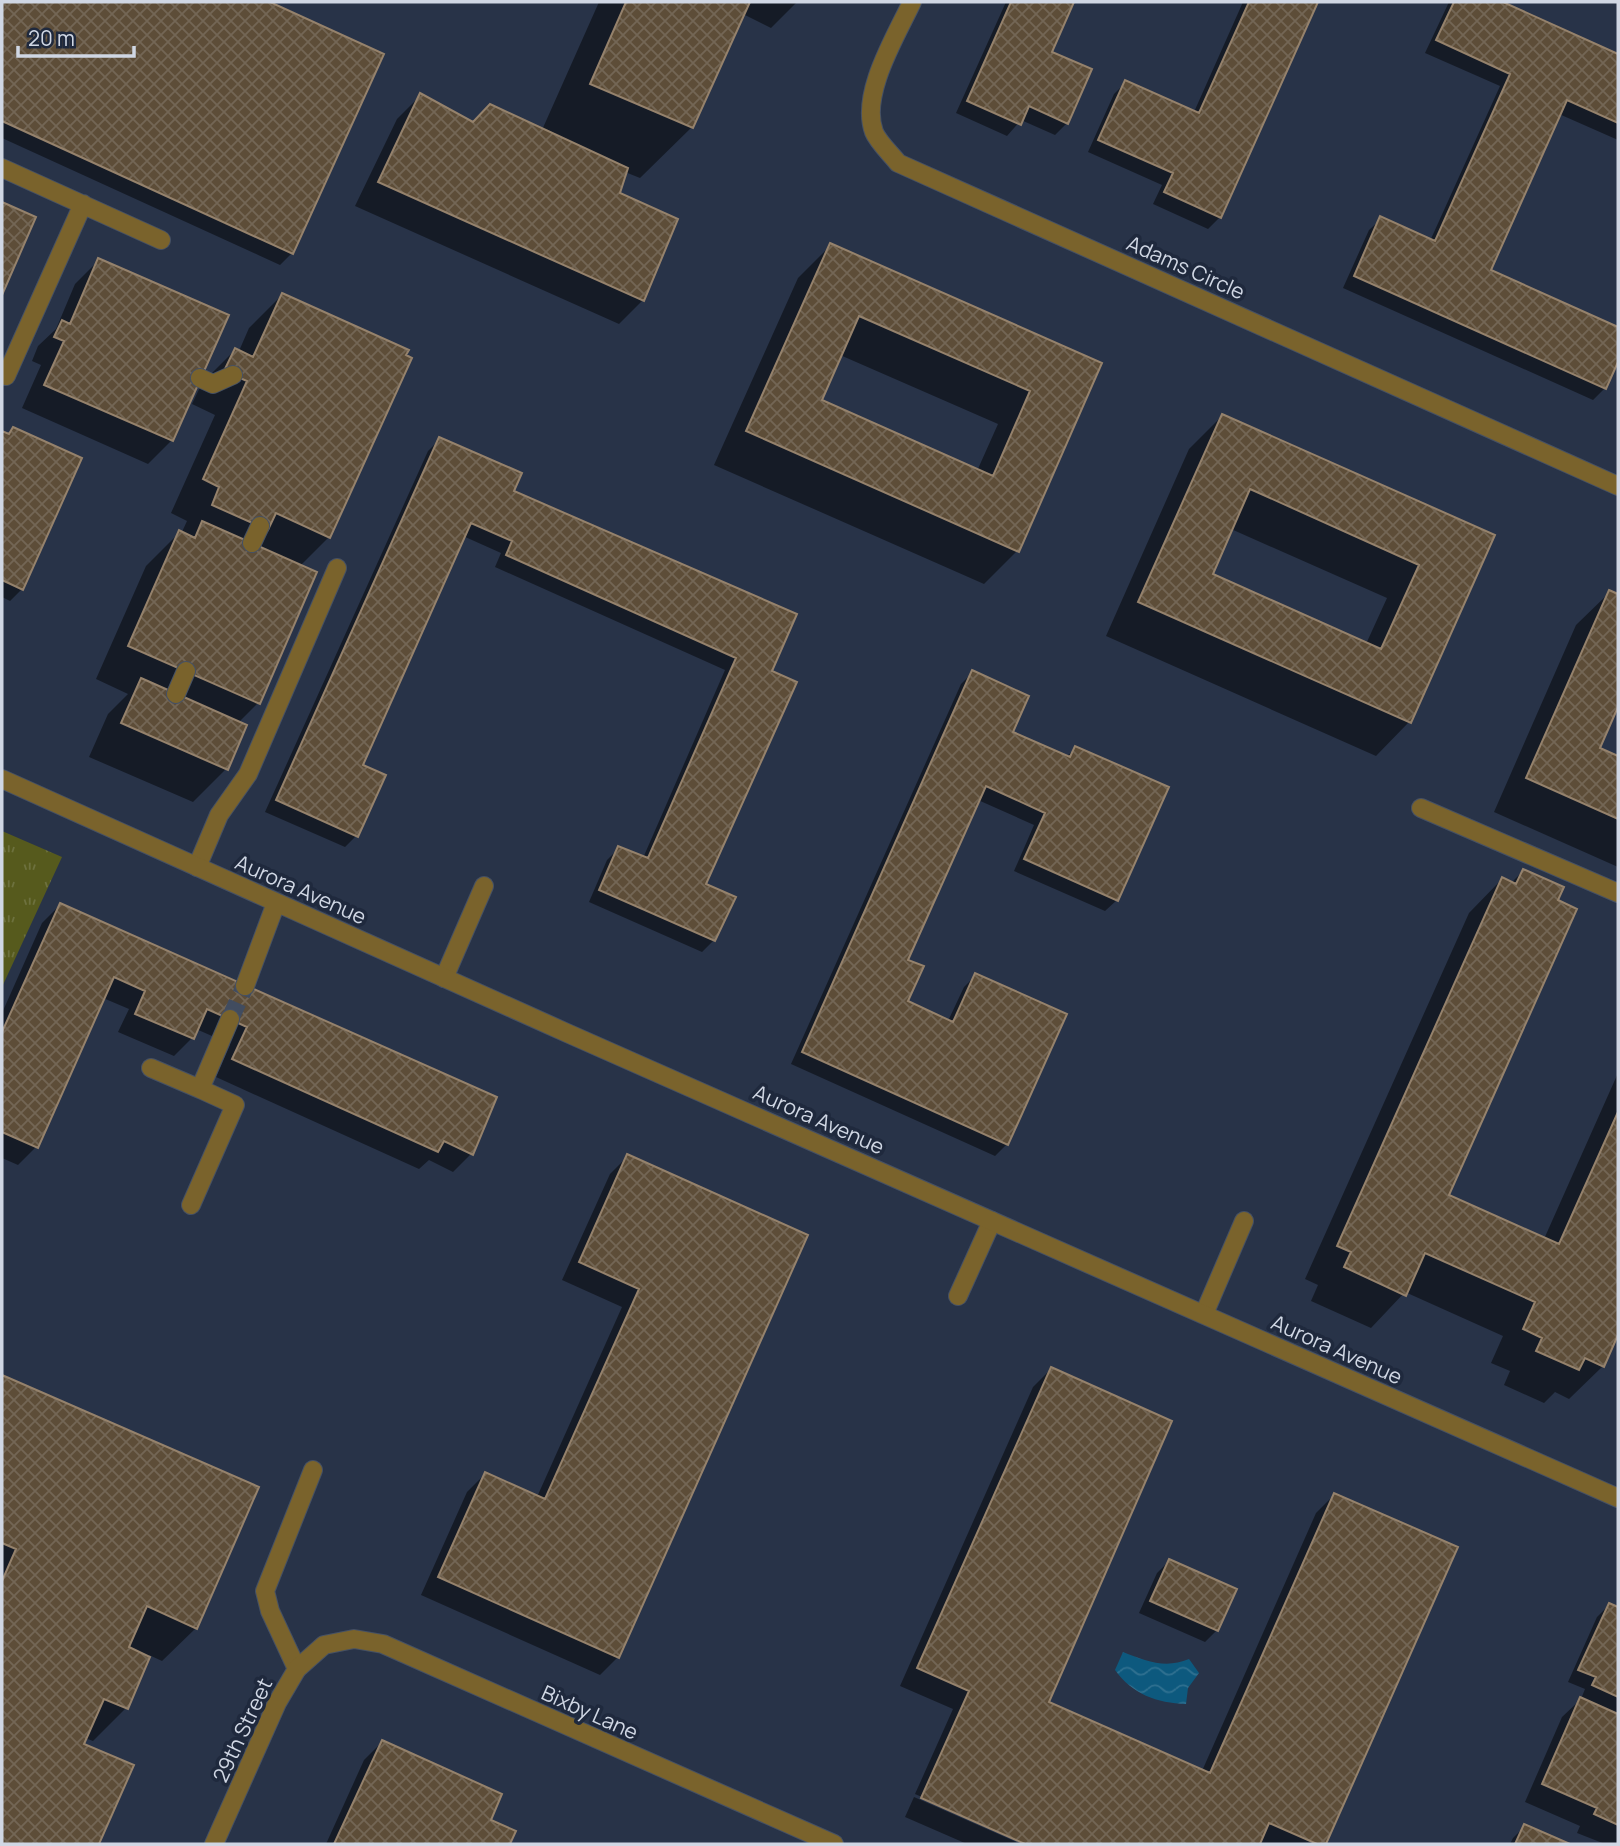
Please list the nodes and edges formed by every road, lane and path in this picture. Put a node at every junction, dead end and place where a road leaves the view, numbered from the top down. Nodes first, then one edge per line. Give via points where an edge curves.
1 (912, 2) edge
2 (2, 168) edge
3 (83, 204) junction
4 (160, 240) dead end
5 (233, 375) dead end
6 (6, 376) dead end
7 (200, 379) dead end
8 (1618, 486) edge
9 (260, 526) dead end
10 (252, 544) dead end
11 (338, 568) dead end
12 (186, 671) dead end
13 (176, 694) dead end
14 (2, 779) edge
15 (1421, 808) dead end
16 (197, 867) junction
17 (484, 886) dead end
18 (1618, 893) edge
19 (276, 903) junction
20 (444, 978) junction
21 (245, 986) tunnel mouth
22 (230, 1019) tunnel mouth
23 (151, 1068) dead end
24 (200, 1089) junction
25 (191, 1205) dead end
26 (992, 1221) junction
27 (1244, 1221) dead end
28 (958, 1296) dead end
29 (1204, 1314) junction
30 (313, 1470) dead end
31 (1618, 1498) edge
32 (324, 1645) joint
33 (297, 1669) junction
34 (214, 1844) edge
35 (834, 1844) edge

1 - 8 street, Adams Circle via 870,104 874,133 898,163
2 - 3 street
3 - 4 street
3 - 6 street
5 - 7 street via 213,384
9 - 10 street
11 - 16 street via 248,774 219,815
12 - 13 street
14 - 16 street, Aurora Avenue
15 - 18 street
16 - 19 street, Aurora Avenue
17 - 20 street
19 - 20 street, Aurora Avenue
19 - 21 street
20 - 26 street, Aurora Avenue
22 - 24 street
23 - 24 street
24 - 25 street via 235,1105
26 - 28 street
26 - 29 street, Aurora Avenue
27 - 29 street
29 - 31 street, Aurora Avenue
30 - 33 street via 265,1591
32 - 33 street, 29th Street
32 - 35 street, Bixby Lane via 354,1639 383,1644
33 - 34 street, 29th Street

